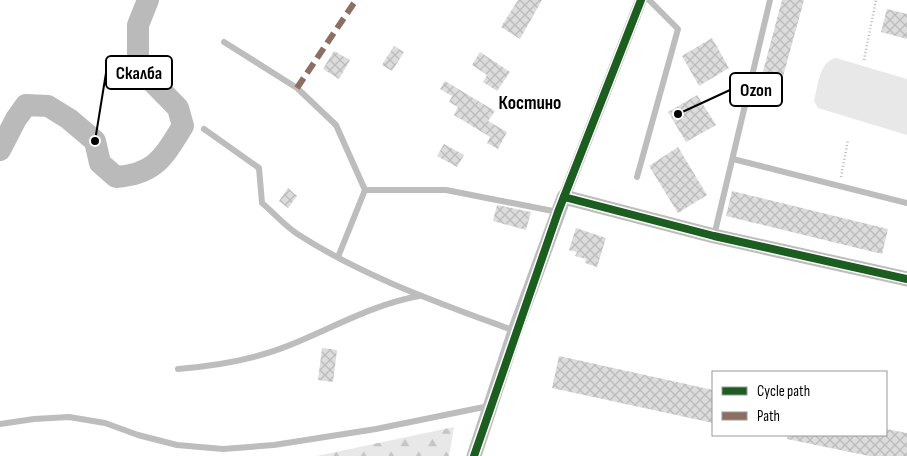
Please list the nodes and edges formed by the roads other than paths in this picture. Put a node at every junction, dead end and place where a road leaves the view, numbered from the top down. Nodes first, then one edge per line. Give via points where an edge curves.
1 (641, 0) edge
2 (649, 0) edge
3 (770, 0) edge
4 (224, 42) dead end
5 (204, 129) dead end
6 (733, 159) junction
7 (637, 177) dead end
8 (365, 190) junction
9 (564, 197) junction
10 (907, 203) edge
11 (558, 212) junction
12 (714, 236) junction
13 (338, 257) junction
14 (907, 279) edge
15 (420, 295) junction
16 (515, 331) junction
17 (178, 370) dead end
18 (491, 406) junction
19 (0, 424) edge
20 (474, 456) edge

1 - 9 street
2 - 7 lane via 678,29
3 - 6 lane
4 - 8 lane via 296,88 336,125
5 - 13 lane via 259,168 262,202 298,235
6 - 10 lane
6 - 12 lane
8 - 11 lane via 446,190
8 - 13 lane
9 - 11 street
9 - 12 street
11 - 16 street
12 - 14 street
13 - 15 lane
15 - 16 lane
15 - 17 lane via 396,300 288,346 219,366
16 - 18 street
18 - 19 lane via 274,446 223,448 177,445 105,423 69,418
18 - 20 street

